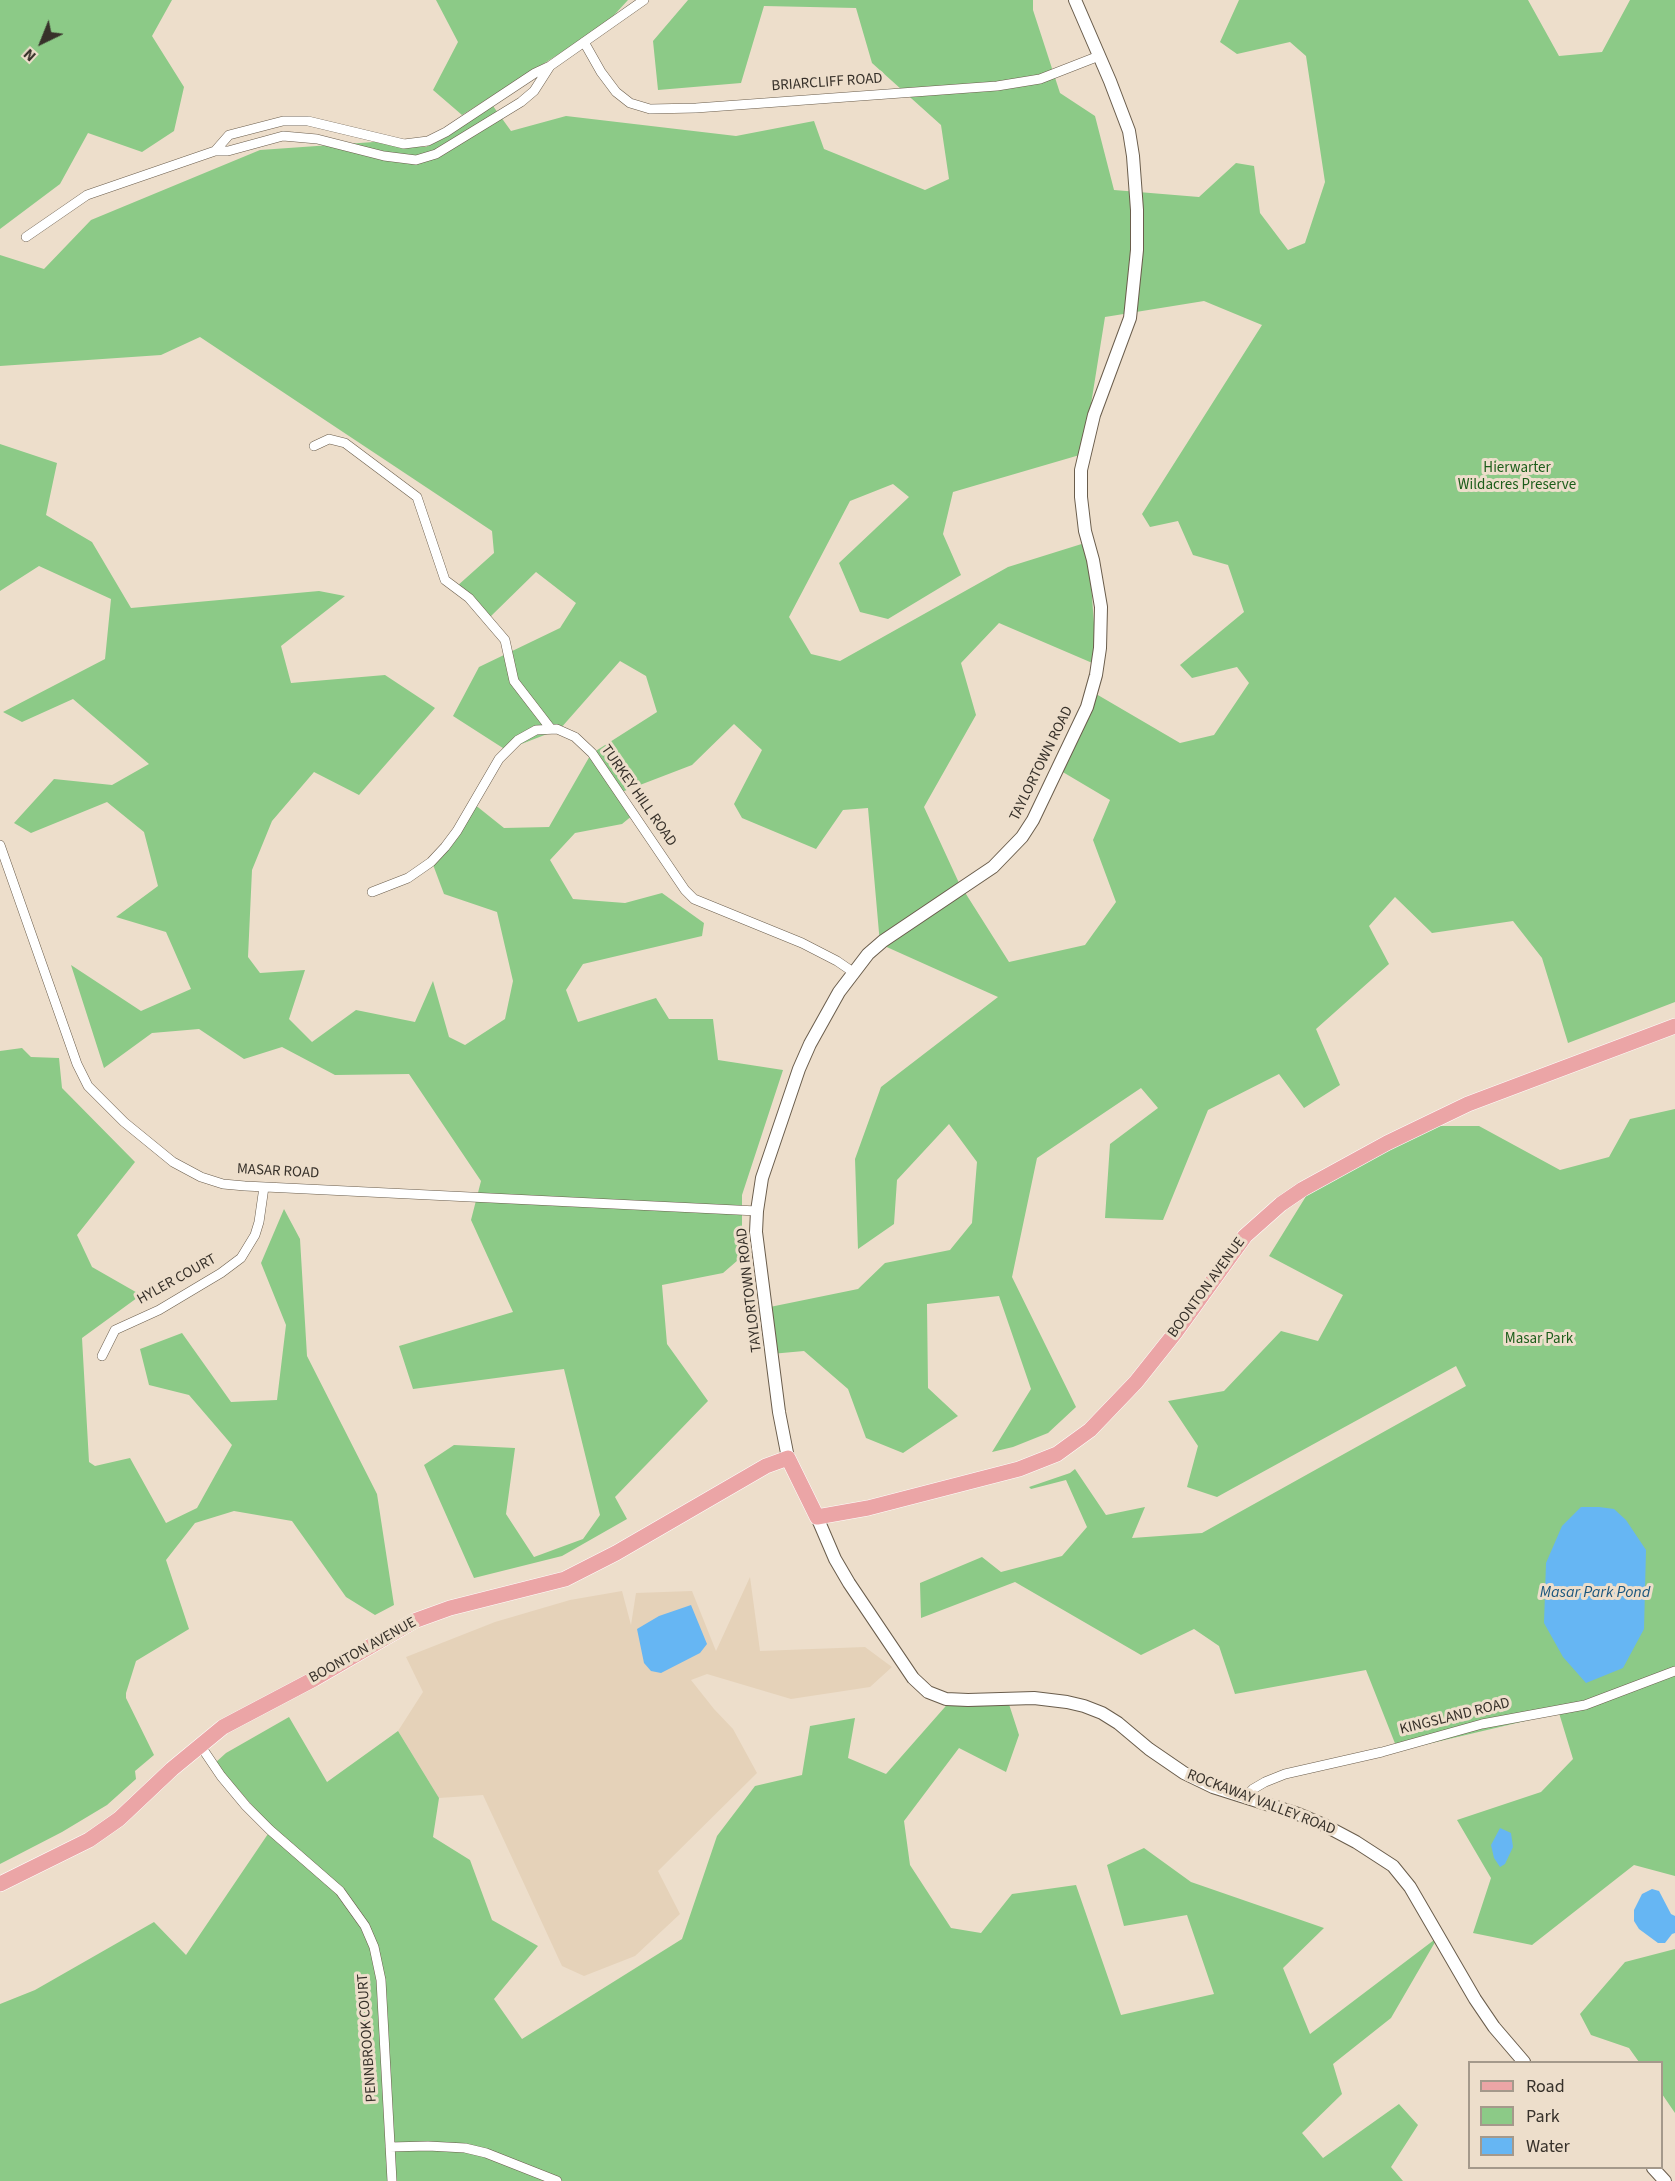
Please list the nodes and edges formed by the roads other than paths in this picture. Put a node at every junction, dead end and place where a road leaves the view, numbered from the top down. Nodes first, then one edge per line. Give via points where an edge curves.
1 (644, 0) edge
2 (1075, 0) edge
3 (584, 42) junction
4 (1099, 56) junction
5 (550, 66) junction
6 (321, 124) junction
7 (438, 135) junction
8 (317, 139) junction
9 (447, 148) junction
10 (215, 151) junction
11 (26, 237) dead end
12 (314, 446) dead end
13 (551, 729) junction
14 (0, 845) edge
15 (372, 892) dead end
16 (853, 972) junction
17 (1675, 1026) edge
18 (264, 1187) junction
19 (757, 1211) junction
20 (102, 1356) dead end
21 (788, 1458) junction
22 (817, 1517) junction
23 (1675, 1671) edge
24 (200, 1745) junction
25 (1245, 1797) junction
26 (0, 1884) edge
27 (1523, 2061) edge
28 (390, 2147) junction
29 (1654, 2169) edge
30 (392, 2181) edge
31 (557, 2181) edge
32 (1665, 2181) edge

1 - 3 street
2 - 4 street, TAYLORTOWN ROAD
3 - 4 street, BRIARCLIFF ROAD via 616,92 630,103 650,109 997,86 1040,79
3 - 5 street
4 - 16 street, TAYLORTOWN ROAD via 1130,139 1137,250 1130,318 1094,415 1081,470 1085,531 1101,607 1100,648 1089,700 1033,820 1008,853 883,941
5 - 7 street
5 - 9 street via 534,91 521,102
6 - 7 street via 404,144 428,141
6 - 8 street
6 - 10 street via 276,122 229,135
7 - 9 street
8 - 9 street via 416,160
8 - 10 street via 283,136
10 - 11 street via 81,198
12 - 13 street via 329,440 345,443 417,497 445,580 469,598 506,640 514,681
13 - 15 street via 530,733 508,748 457,831 430,862 408,878
13 - 16 street, TURKEY HILL ROAD via 569,733 592,753 694,899 801,943
14 - 18 street, MASAR ROAD via 88,1086 178,1166 223,1184
16 - 19 street, TAYLORTOWN ROAD via 799,1069 762,1178
17 - 22 main road, BOONTON AVENUE via 1468,1104 1387,1143 1281,1204 1245,1236 1136,1382 1090,1430 1057,1454 1019,1470
18 - 19 street, MASAR ROAD
18 - 20 street, HYLER COURT via 255,1235 241,1258 170,1304 115,1330
19 - 21 street, TAYLORTOWN ROAD via 757,1246
21 - 22 main road, ROCKAWAY VALLEY ROAD
21 - 24 main road, BOONTON AVENUE via 766,1466 598,1564 565,1579 414,1621 223,1727
22 - 25 street, ROCKAWAY VALLEY ROAD via 849,1583 913,1678 928,1692 945,1699 1034,1698 1084,1706 1118,1723 1184,1773
23 - 25 street, KINGSLAND ROAD via 1585,1705 1482,1724 1286,1774 1264,1782
24 - 26 main road, BOONTON AVENUE via 119,1819 89,1840
24 - 28 street, PENNBROOK COURT via 246,1806 340,1890 365,1926 381,1980
25 - 27 street, ROCKAWAY VALLEY ROAD via 1323,1825 1393,1866 1410,1887 1475,1999
28 - 30 street, PENNBROOK COURT
28 - 31 street via 465,2148
29 - 32 street

